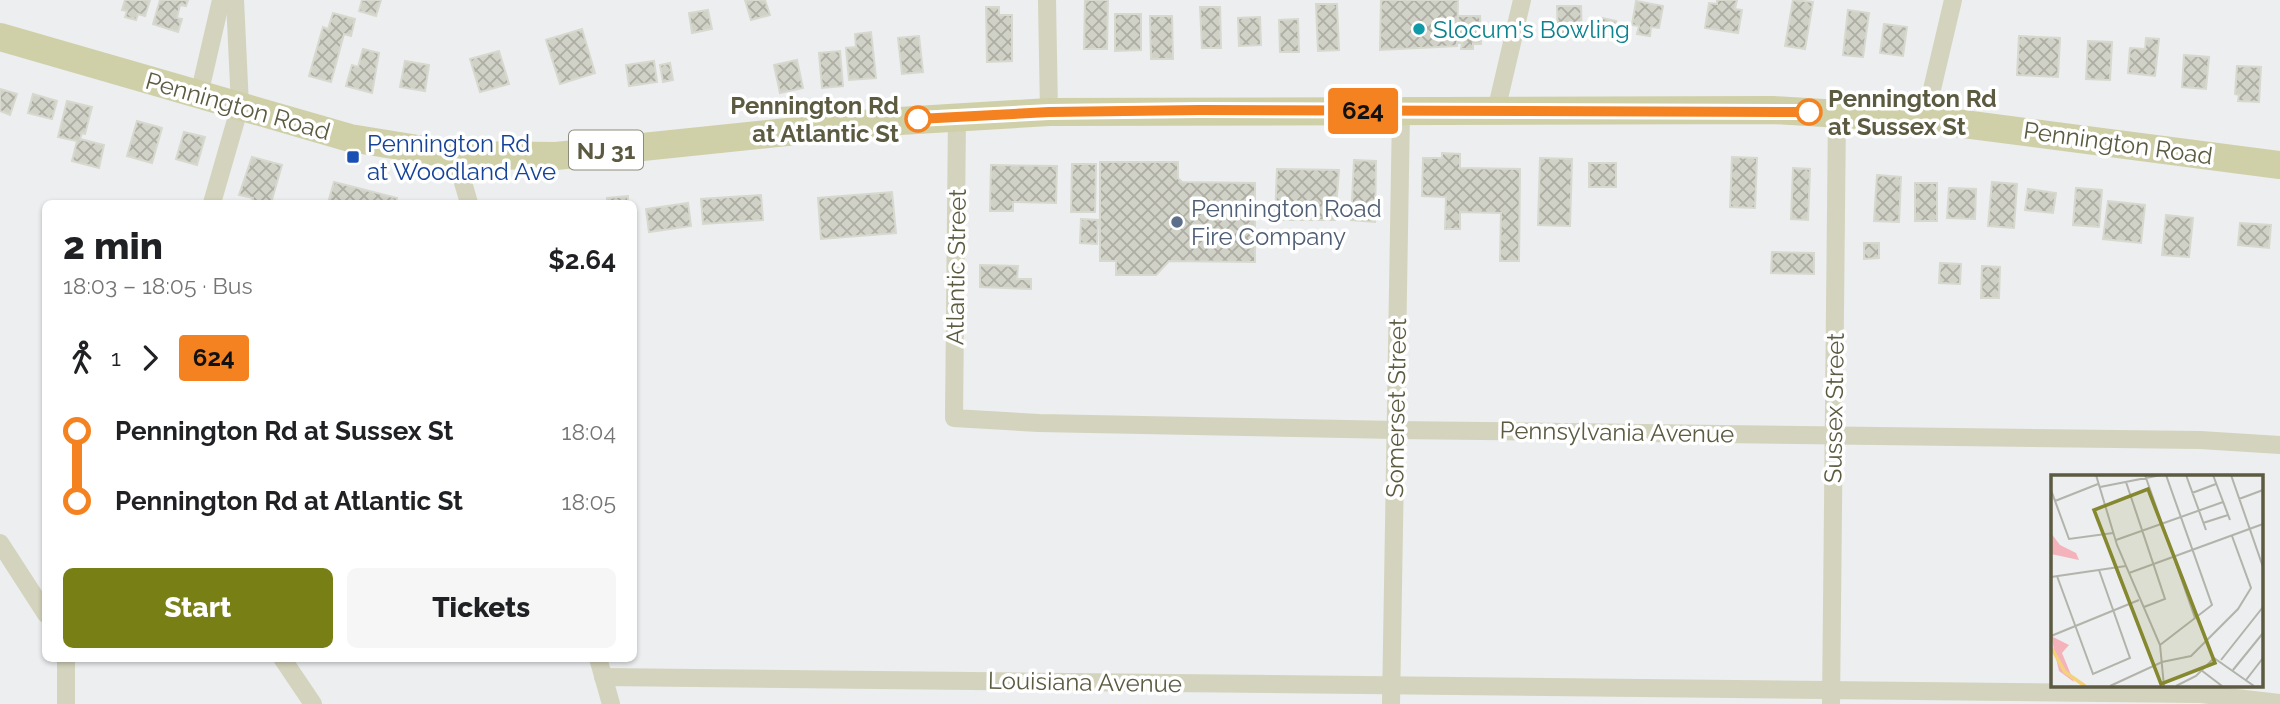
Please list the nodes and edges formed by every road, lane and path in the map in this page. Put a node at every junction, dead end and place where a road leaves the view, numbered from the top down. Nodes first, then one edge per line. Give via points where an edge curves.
1 (221, 0) edge
2 (235, 0) edge
3 (1047, 0) edge
4 (1522, 0) edge
5 (1953, 0) edge
6 (0, 37) edge
7 (200, 94) junction
8 (240, 106) junction
9 (1496, 111) junction
10 (1049, 112) junction
11 (1401, 112) junction
12 (1837, 112) junction
13 (957, 116) junction
14 (1925, 119) junction
15 (455, 155) junction
16 (2280, 165) edge
17 (213, 200) edge
18 (468, 200) edge
19 (954, 418) joint
20 (1396, 430) junction
21 (1834, 435) junction
22 (2280, 445) edge
23 (0, 543) edge
24 (42, 608) edge
25 (66, 662) edge
26 (285, 662) edge
27 (599, 662) edge
28 (603, 677) junction
29 (1392, 695) edge
30 (1831, 697) edge
31 (67, 701) edge
32 (313, 704) edge
33 (611, 704) edge
34 (2280, 704) edge

1 - 7 street
2 - 8 street
3 - 10 street
4 - 9 street
5 - 14 street
6 - 7 main road, Pennington Road / NJ 31
7 - 8 main road, Pennington Road / NJ 31
8 - 15 main road, Pennington Road / NJ 31 via 350,138
8 - 17 street
9 - 11 main road, Pennington Road / NJ 31
9 - 12 main road, Pennington Road / NJ 31
10 - 11 main road, Pennington Road / NJ 31
10 - 13 main road, Pennington Road / NJ 31
11 - 20 street, Somerset Street
12 - 14 main road, Pennington Road / NJ 31
12 - 21 street, Sussex Street
13 - 15 main road, Pennington Road / NJ 31 via 556,156
13 - 19 street, Atlantic Street
14 - 16 main road, Pennington Road / NJ 31
15 - 18 street
19 - 20 street, Pennsylvania Avenue
20 - 21 street, Pennsylvania Avenue
20 - 29 street, Somerset Street
21 - 22 street, Pennsylvania Avenue
21 - 30 street, Sussex Street
23 - 24 street
25 - 31 street
26 - 32 street
27 - 28 street
28 - 29 street, Louisiana Avenue
28 - 33 street
29 - 30 street, Louisiana Avenue
30 - 34 street, Louisiana Avenue via 2201,694

